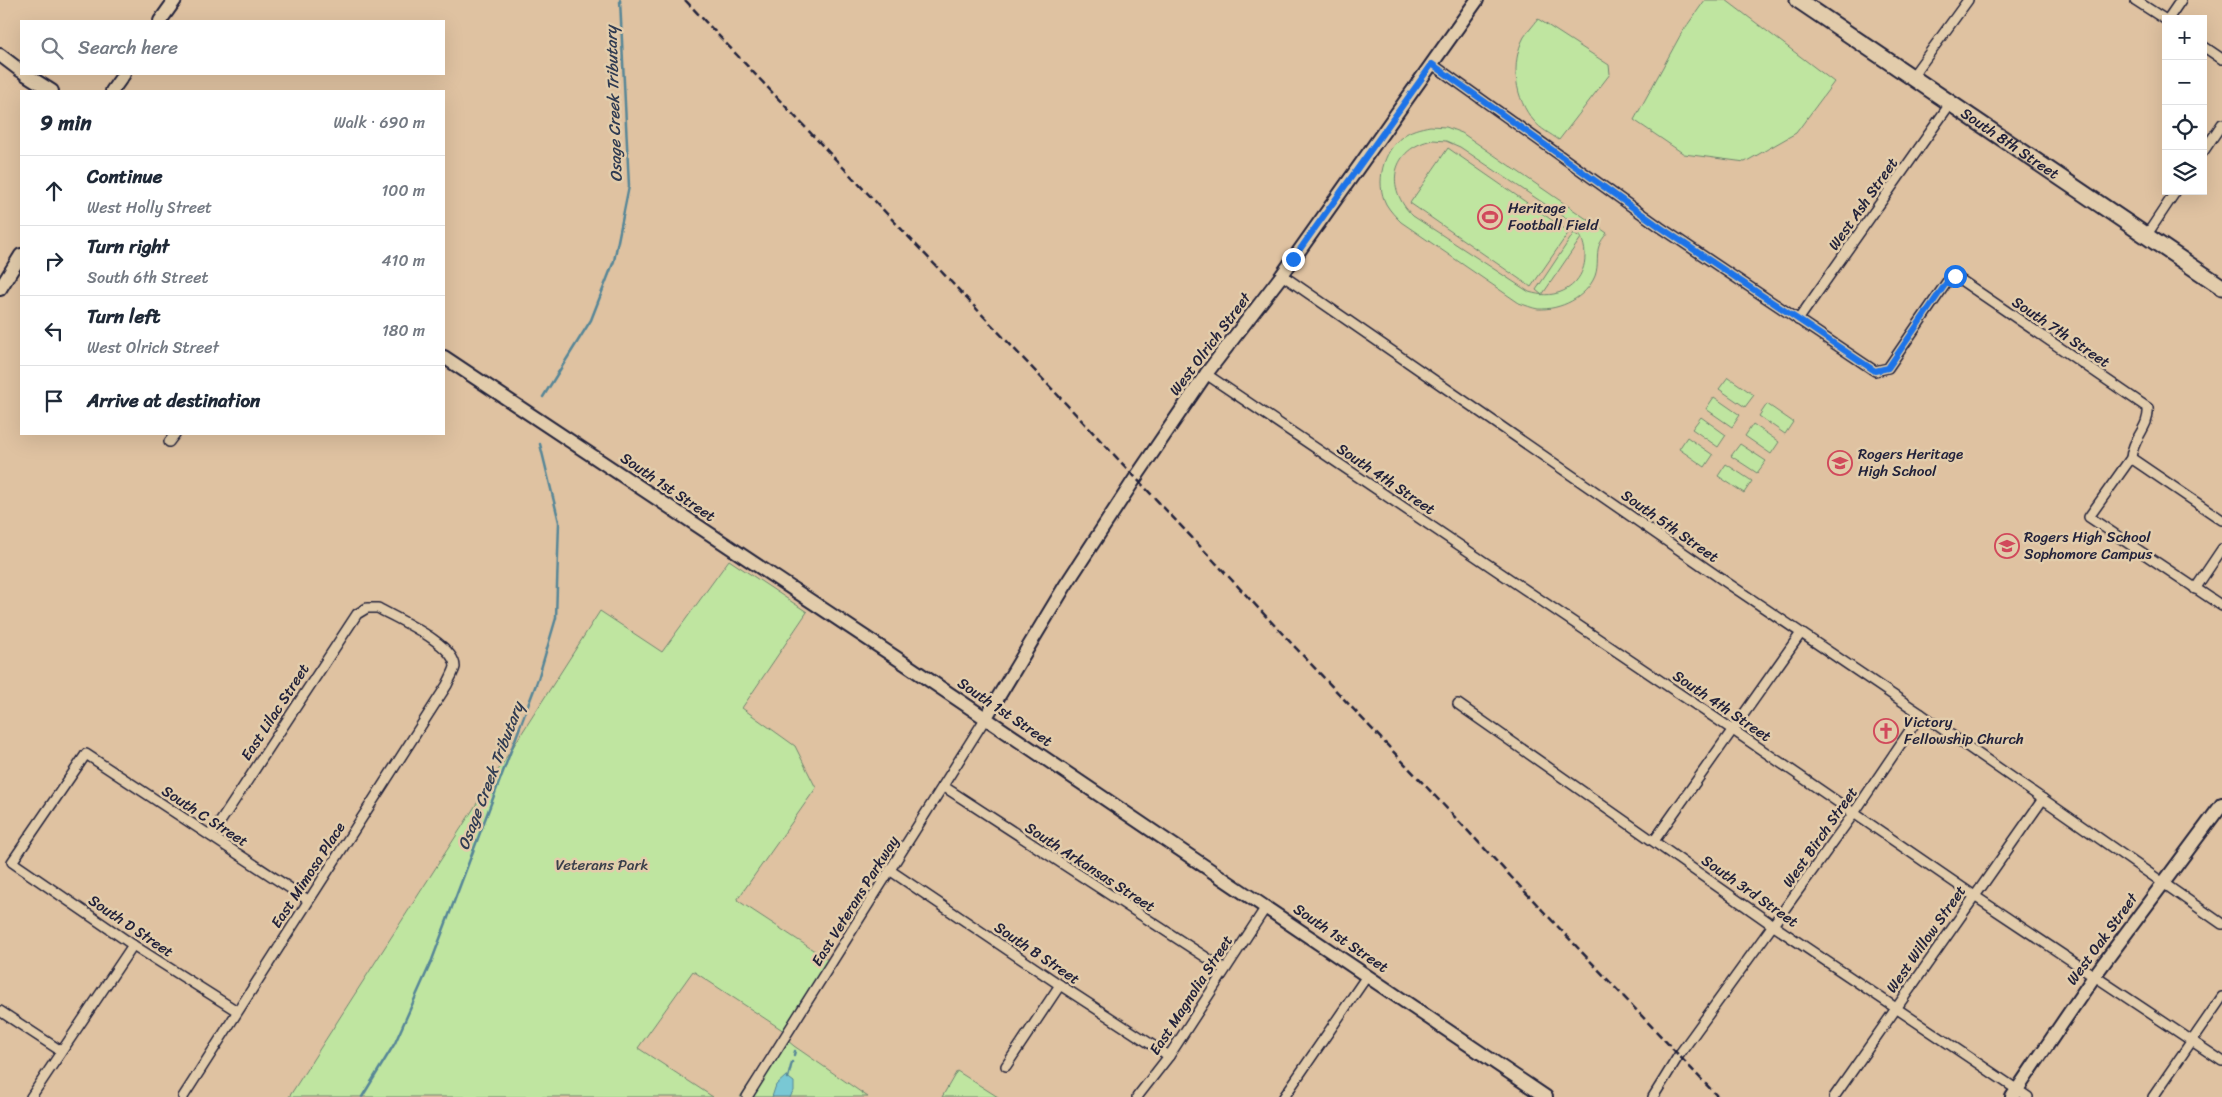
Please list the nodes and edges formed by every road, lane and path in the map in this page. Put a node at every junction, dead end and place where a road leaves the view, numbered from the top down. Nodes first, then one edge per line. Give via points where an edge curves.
1 (175, 0) edge
2 (1477, 0) edge
3 (1968, 0) edge
4 (2135, 0) edge
5 (2181, 0) edge
6 (1808, 3) edge
7 (2170, 15) edge
8 (2162, 16) edge
9 (161, 20) edge
10 (2207, 49) edge
11 (0, 54) edge
12 (2222, 60) edge
13 (1432, 64) junction
14 (20, 70) edge
15 (28, 75) edge
16 (123, 75) edge
17 (1912, 77) junction
18 (50, 90) edge
19 (113, 90) edge
20 (1950, 104) junction
21 (2222, 124) edge
22 (2204, 150) edge
23 (2173, 195) edge
24 (2146, 236) junction
25 (20, 257) edge
26 (1282, 275) junction
27 (2222, 287) edge
28 (0, 289) edge
29 (1798, 320) junction
30 (445, 358) edge
31 (1206, 374) junction
32 (174, 435) edge
33 (170, 442) dead end
34 (2131, 458) junction
35 (2222, 520) edge
36 (2222, 550) edge
37 (2195, 589) junction
38 (2222, 606) edge
39 (367, 608) joint
40 (1801, 633) junction
41 (1458, 704) dead end
42 (1921, 714) junction
43 (985, 719) junction
44 (1734, 730) junction
45 (943, 786) junction
46 (2043, 798) junction
47 (2222, 804) edge
48 (1854, 813) junction
49 (211, 836) junction
50 (1654, 841) junction
51 (12, 862) joint
52 (891, 871) junction
53 (2163, 882) junction
54 (1973, 896) junction
55 (308, 900) junction
56 (1266, 907) junction
57 (2222, 924) edge
58 (1774, 926) junction
59 (133, 945) junction
60 (1224, 969) junction
61 (2095, 975) junction
62 (1367, 976) junction
63 (1060, 985) junction
64 (2222, 997) edge
65 (1896, 1006) junction
66 (0, 1011) edge
67 (237, 1011) junction
68 (2192, 1041) junction
69 (61, 1051) junction
70 (1169, 1056) junction
71 (2222, 1061) edge
72 (1006, 1066) dead end
73 (2019, 1095) edge
74 (30, 1097) edge
75 (183, 1097) edge
76 (747, 1097) edge
77 (1137, 1097) edge
78 (1284, 1097) edge
79 (1546, 1097) edge
80 (1653, 1097) edge
81 (1834, 1097) edge
82 (2153, 1097) edge

1 - 9 street
2 - 13 street, West Olrich Street
3 - 17 street
4 - 8 street
5 - 7 street
6 - 17 main road, South 8th Street
10 - 12 street
11 - 14 street
13 - 26 street, West Olrich Street
13 - 29 street via 1660,227
15 - 18 street
16 - 19 street
17 - 20 main road, South 8th Street
20 - 24 main road, South 8th Street
20 - 29 street, West Ash Street
21 - 22 street
23 - 24 street
24 - 27 main road, South 8th Street
25 - 28 street
26 - 31 street, West Olrich Street
26 - 40 street, South 5th Street
29 - 34 street, South 7th Street via 1875,371 1888,368 1949,279 1955,276 2148,408 2149,418 2131,448
30 - 43 street, South 1st Street
31 - 43 street, West Olrich Street via 1070,578
31 - 44 street, South 4th Street
32 - 33 street
34 - 35 street
34 - 37 street via 2089,517
36 - 37 street
37 - 38 street
39 - 49 street, East Lilac Street via 357,614 342,634
39 - 55 street, East Mimosa Place via 378,608 442,645 451,654 455,667 447,685
40 - 42 street, South 5th Street
40 - 44 street
41 - 50 street, South 3rd Street
42 - 46 street, South 5th Street
42 - 48 street, West Birch Street
43 - 45 street, East Veterans Parkway
43 - 56 street, South 1st Street
44 - 48 street, South 4th Street
44 - 50 street
45 - 52 street, East Veterans Parkway
45 - 60 street, South Arkansas Street
46 - 53 street, South 5th Street
46 - 54 street, West Willow Street
47 - 53 street, West Oak Street
48 - 54 street, South 4th Street
48 - 58 street, West Birch Street
49 - 51 street, South C Street via 86,754
49 - 55 street, South C Street
50 - 58 street, South 3rd Street
51 - 59 street, South D Street
52 - 63 street, South B Street
52 - 76 street, East Veterans Parkway
53 - 57 street
53 - 61 street, West Oak Street
54 - 61 street, South 4th Street
54 - 65 street, West Willow Street
55 - 67 street, East Mimosa Place
56 - 60 street, East Magnolia Street
56 - 62 street, South 1st Street
58 - 65 street, South 3rd Street
58 - 80 street, West Birch Street via 1678,1055
59 - 67 street, South D Street
59 - 69 street
60 - 70 street, East Magnolia Street
61 - 68 street, South 4th Street
61 - 73 street, West Oak Street
62 - 78 street
62 - 79 street, South 1st Street
63 - 70 street, South B Street
63 - 72 street
64 - 68 street
65 - 73 street, South 3rd Street
65 - 81 street, West Willow Street
66 - 69 street
67 - 75 street, East Mimosa Place
68 - 71 street, South 4th Street
68 - 82 street
69 - 74 street
70 - 77 street, East Magnolia Street

